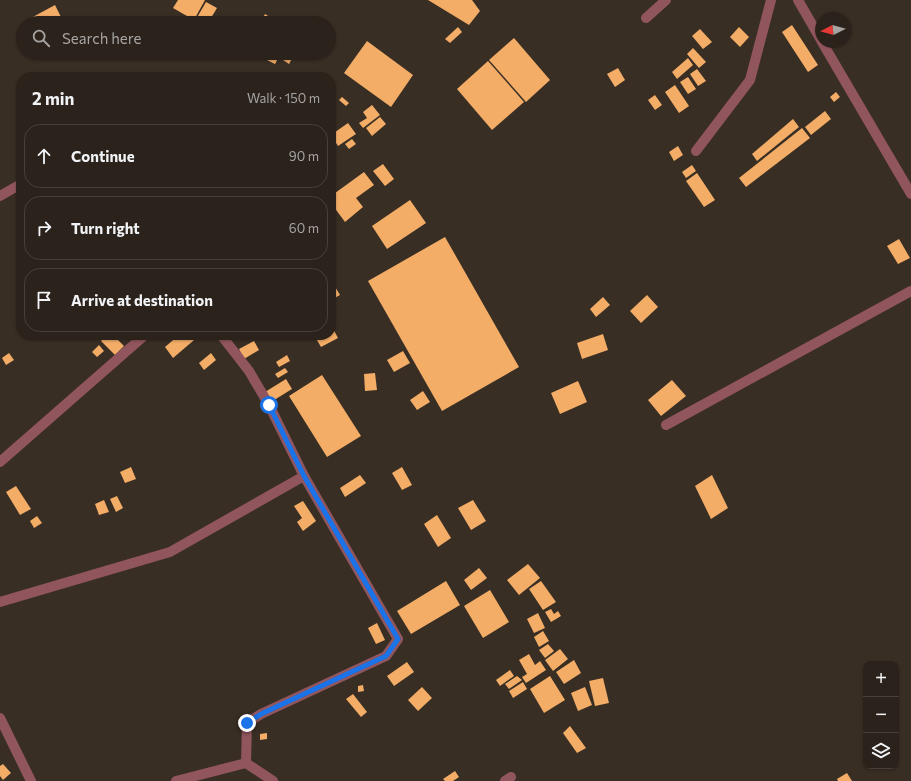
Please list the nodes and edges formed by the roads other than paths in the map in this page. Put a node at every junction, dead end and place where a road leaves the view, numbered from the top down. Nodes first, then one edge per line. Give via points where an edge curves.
1 (666, 0) edge
2 (771, 0) edge
3 (798, 0) edge
4 (646, 18) dead end
5 (815, 29) edge
6 (826, 48) edge
7 (696, 151) dead end
8 (16, 187) edge
9 (911, 194) edge
10 (0, 196) edge
11 (911, 291) edge
12 (139, 340) edge
13 (225, 340) edge
14 (666, 425) dead end
15 (0, 462) edge
16 (304, 476) junction
17 (0, 602) edge
18 (0, 718) edge
19 (246, 763) junction
20 (31, 781) edge
21 (176, 781) edge
22 (273, 781) edge

1 - 4 street
2 - 7 street via 750,80
3 - 5 street
6 - 9 street
8 - 10 street
11 - 14 street
12 - 15 street
13 - 16 street via 249,371 269,405
16 - 17 street via 170,552
16 - 19 street via 398,639 386,656 261,714 247,723
18 - 20 street
19 - 21 street
19 - 22 street

